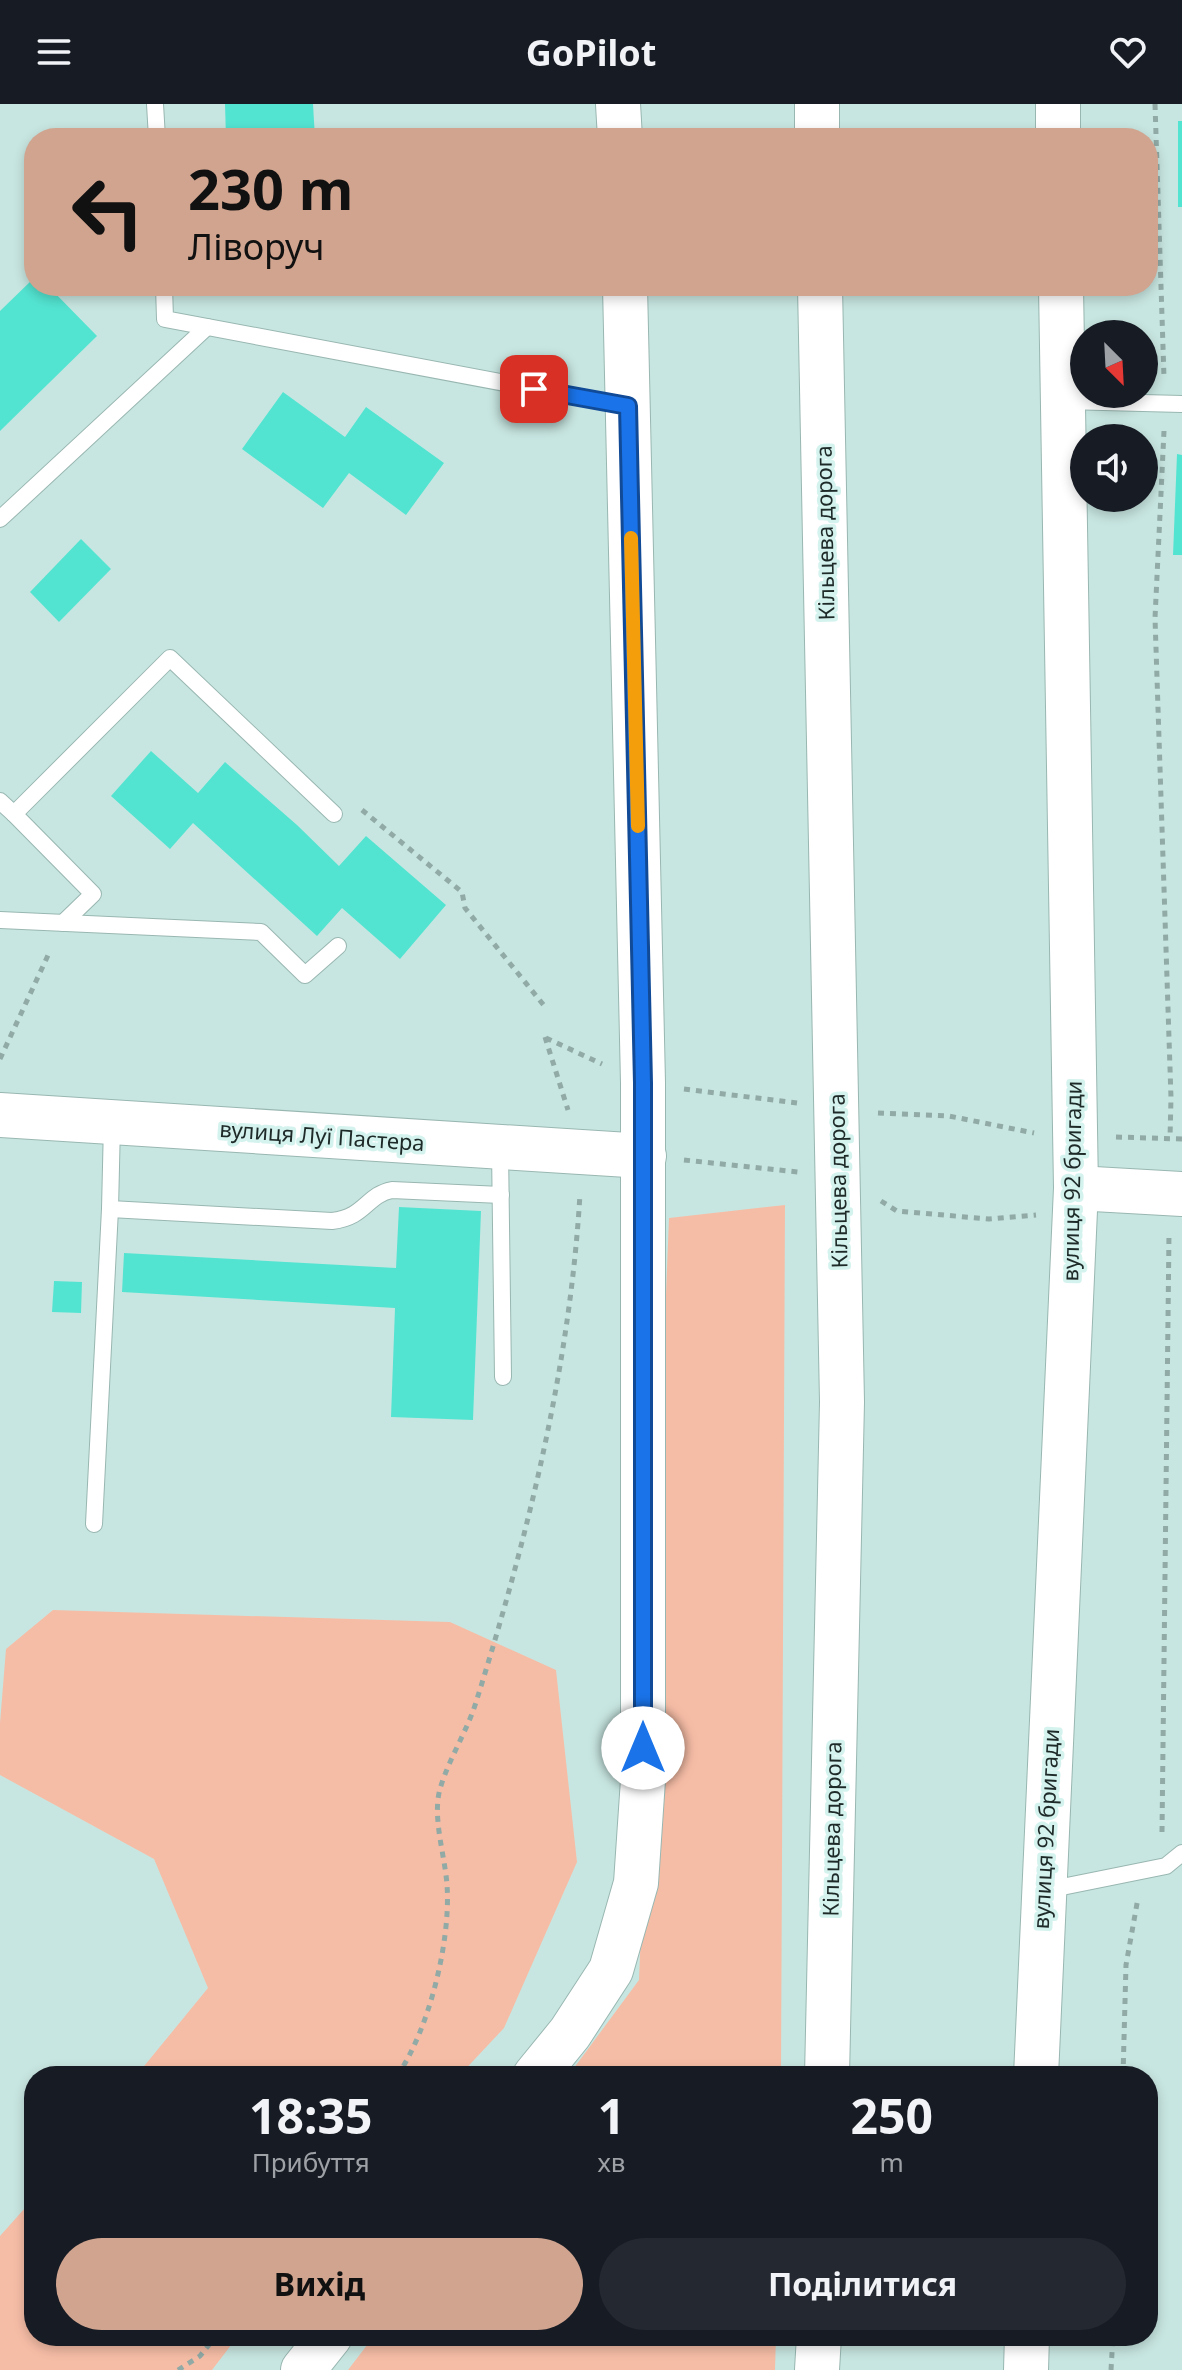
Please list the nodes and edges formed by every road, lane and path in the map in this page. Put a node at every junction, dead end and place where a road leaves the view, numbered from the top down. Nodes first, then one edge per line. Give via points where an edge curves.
1 (155, 104) edge
2 (618, 104) edge
3 (817, 104) edge
4 (1058, 104) edge
5 (1155, 104) edge
6 (156, 128) edge
7 (619, 128) edge
8 (817, 128) edge
9 (1058, 128) edge
10 (1156, 128) edge
11 (1158, 204) edge
12 (164, 296) edge
13 (625, 296) edge
14 (820, 296) edge
15 (1061, 296) edge
16 (207, 327) junction
17 (1063, 401) junction
18 (1164, 404) junction
19 (1182, 404) edge
20 (628, 406) junction
21 (0, 519) edge
22 (0, 801) edge
23 (14, 814) junction
24 (334, 814) joint
25 (0, 920) edge
26 (63, 923) junction
27 (338, 946) dead end
28 (546, 1008) dead end
29 (0, 1059) edge
30 (643, 1083) junction
31 (0, 1115) edge
32 (112, 1122) junction
33 (1182, 1139) edge
34 (500, 1147) junction
35 (581, 1152) junction
36 (644, 1156) junction
37 (1076, 1188) junction
38 (501, 1195) junction
39 (1175, 1207) edge
40 (110, 1209) junction
41 (503, 1377) dead end
42 (94, 1524) dead end
43 (1182, 1853) edge
44 (1151, 1869) junction
45 (1043, 1891) junction
46 (404, 2066) edge
47 (543, 2066) edge
48 (827, 2066) edge
49 (1036, 2066) edge
50 (1123, 2066) edge
51 (208, 2346) edge
52 (322, 2346) edge
53 (818, 2346) edge
54 (1027, 2346) edge
55 (1112, 2346) edge
56 (178, 2370) edge
57 (303, 2370) edge
58 (817, 2370) edge
59 (1026, 2370) edge
60 (1111, 2370) edge

1 - 6 lane
2 - 7 main road
3 - 8 main road
4 - 9 main road
5 - 10 path
11 - 18 path
12 - 16 lane via 165,319
13 - 20 main road
14 - 48 main road, Кільцева дорога via 842,1402
15 - 17 main road, вулиця 92 бригади
16 - 20 lane
16 - 21 lane
17 - 18 lane
17 - 37 main road, вулиця 92 бригади
18 - 19 lane
18 - 33 path via 1155,618 1170,1138
20 - 30 main road
22 - 23 lane
23 - 24 lane via 170,658
23 - 26 lane via 93,894
24 - 28 path via 363,810 462,892 465,908
25 - 26 lane
26 - 27 lane via 261,932 305,975
26 - 29 path
30 - 35 path via 545,1037
30 - 36 main road
31 - 32 main road, вулиця Луї Пастера
32 - 34 main road, вулиця Луї Пастера
32 - 40 lane
34 - 35 main road, вулиця Луї Пастера
34 - 38 lane
35 - 36 main road, вулиця Луї Пастера
35 - 46 path via 577,1251 552,1409 513,1577 480,1689 439,1791 447,1885 444,1949
36 - 47 main road via 643,1780 636,1883 611,1970
37 - 39 main road
37 - 45 main road, вулиця 92 бригади
38 - 40 lane via 392,1190 382,1192 357,1214 332,1221
38 - 41 lane
39 - 44 path via 1163,1829
40 - 42 lane
43 - 44 lane via 1166,1866
44 - 45 lane
44 - 50 path via 1136,1900 1126,1965
45 - 49 main road, вулиця 92 бригади
51 - 56 path
52 - 57 main road
53 - 58 main road
54 - 59 main road
55 - 60 path

